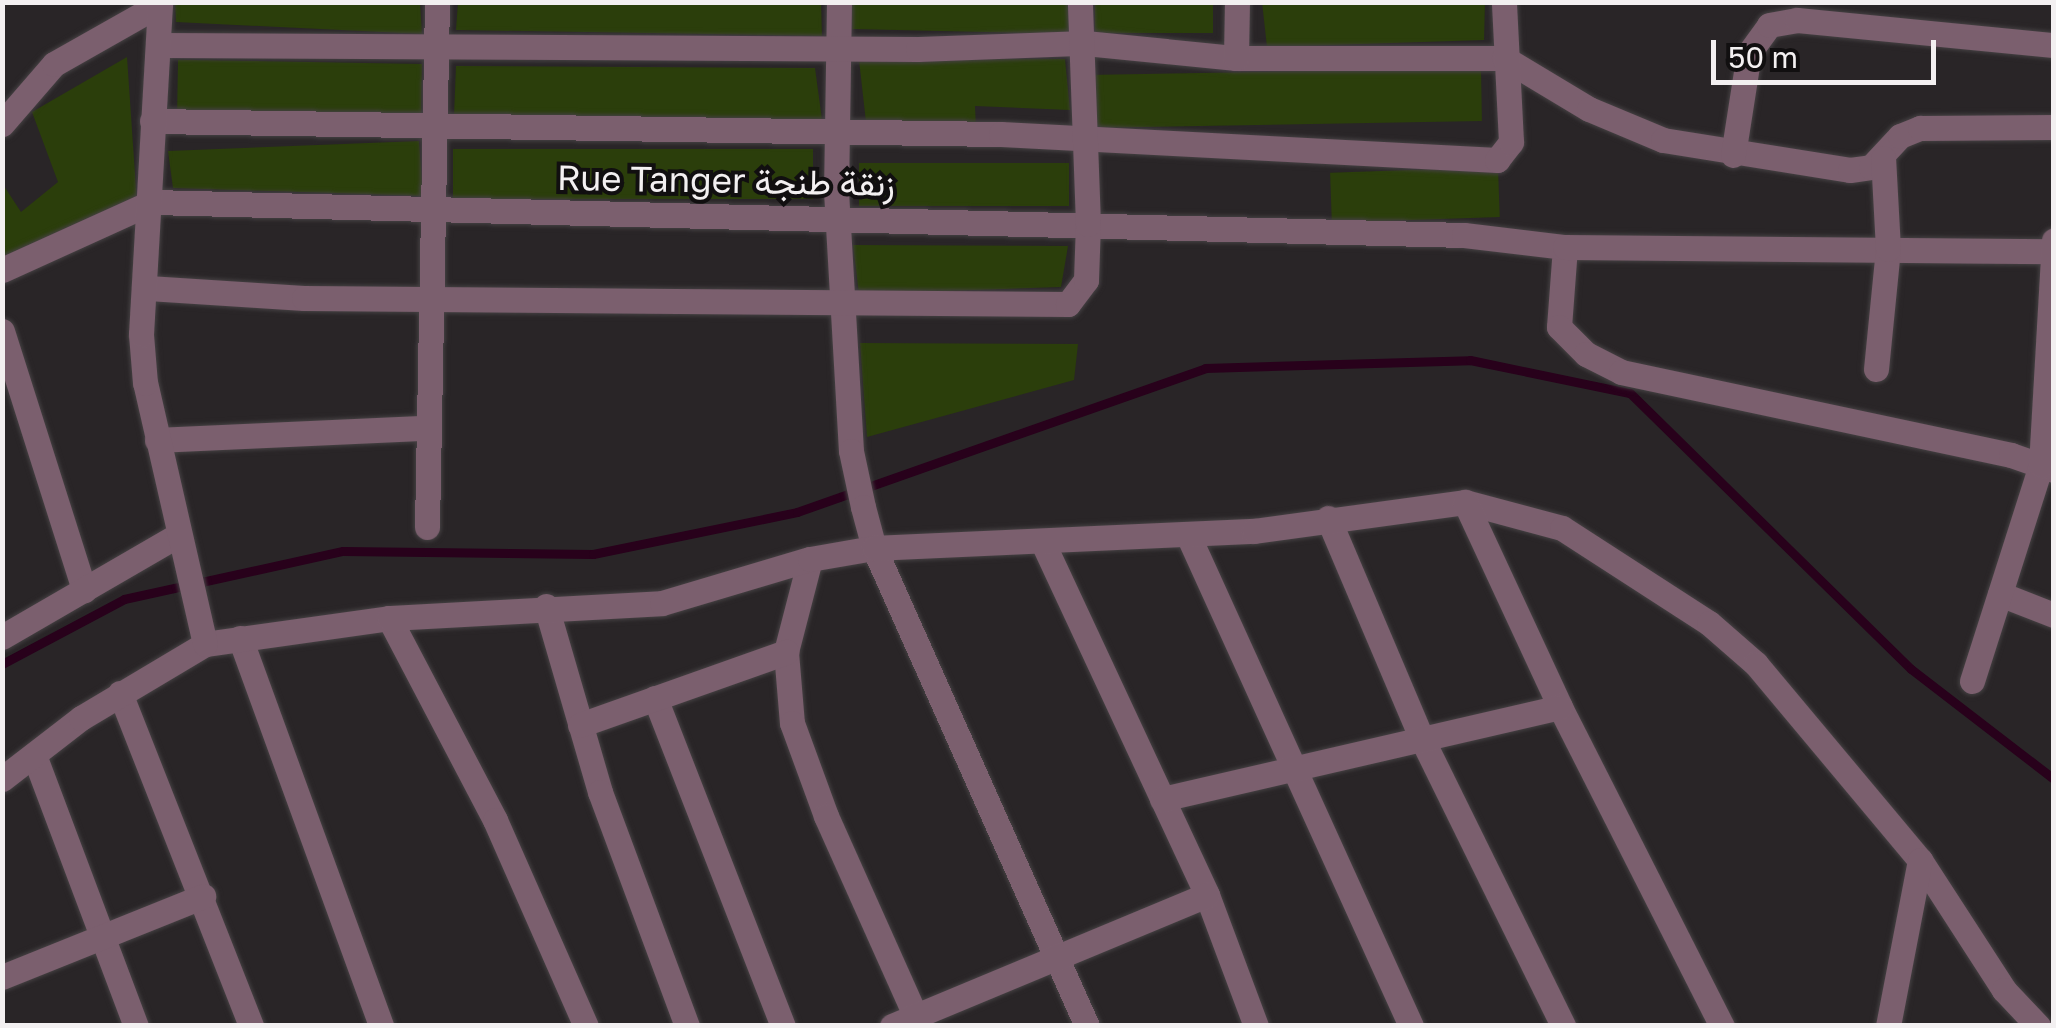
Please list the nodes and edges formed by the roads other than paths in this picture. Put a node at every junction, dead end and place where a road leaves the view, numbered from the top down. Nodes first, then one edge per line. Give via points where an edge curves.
1 (437, 2) edge
2 (840, 2) edge
3 (1080, 2) edge
4 (1236, 2) edge
5 (1504, 2) edge
6 (160, 3) edge
7 (1085, 43) junction
8 (161, 45) junction
9 (2054, 45) edge
10 (435, 49) junction
11 (842, 49) junction
12 (1236, 58) junction
13 (1504, 58) junction
14 (152, 121) junction
15 (2, 124) edge
16 (431, 124) junction
17 (2054, 128) edge
18 (841, 134) junction
19 (1085, 138) junction
20 (1733, 155) junction
21 (1882, 158) junction
22 (152, 202) junction
23 (429, 209) junction
24 (838, 217) junction
25 (1088, 224) junction
26 (2054, 240) edge
27 (1564, 248) junction
28 (1888, 250) junction
29 (2053, 251) edge
30 (2, 270) edge
31 (148, 288) junction
32 (428, 299) junction
33 (842, 304) junction
34 (2, 331) edge
35 (1876, 369) dead end
36 (425, 428) junction
37 (157, 440) junction
38 (2048, 468) edge
39 (1465, 502) junction
40 (1328, 518) junction
41 (426, 527) dead end
42 (1188, 535) junction
43 (1043, 542) junction
44 (180, 546) junction
45 (874, 548) junction
46 (810, 559) junction
47 (84, 590) junction
48 (2000, 594) junction
49 (546, 606) junction
50 (2054, 615) edge
51 (389, 618) junction
52 (204, 632) junction
53 (2, 636) edge
54 (240, 638) junction
55 (786, 652) junction
56 (1972, 682) dead end
57 (120, 693) junction
58 (655, 698) junction
59 (1560, 708) junction
60 (580, 725) junction
61 (1422, 739) junction
62 (34, 755) junction
63 (1292, 765) junction
64 (2, 779) edge
65 (1162, 799) junction
66 (1920, 860) junction
67 (203, 896) junction
68 (1206, 896) junction
69 (102, 937) junction
70 (1057, 956) junction
71 (2, 977) edge
72 (909, 1022) edge
73 (136, 1026) edge
74 (251, 1026) edge
75 (381, 1026) edge
76 (586, 1026) edge
77 (686, 1026) edge
78 (783, 1026) edge
79 (1087, 1026) edge
80 (1256, 1026) edge
81 (1410, 1026) edge
82 (1562, 1026) edge
83 (1722, 1026) edge
84 (1888, 1026) edge
85 (2038, 1026) edge

1 - 10 street
2 - 11 street
3 - 7 street
4 - 12 street
5 - 13 street
6 - 8 street
6 - 15 street via 54,64
7 - 11 street
7 - 12 street
7 - 19 street
8 - 10 street
8 - 14 street
9 - 20 street via 1797,20 1769,26 1749,53
10 - 11 street
10 - 16 street
11 - 18 street
12 - 13 street
13 - 19 street via 1511,142 1497,160
13 - 20 street via 1588,109 1663,140
14 - 16 street
14 - 22 street
16 - 18 street
16 - 23 street
17 - 21 street via 1920,128 1900,136
18 - 19 street
18 - 24 street
19 - 25 street
20 - 21 street via 1850,170
21 - 28 street
22 - 23 street, Rue Tanger زنقة طنجة
22 - 30 street, Rue Tanger زنقة طنجة
22 - 31 street
23 - 24 street, Rue Tanger زنقة طنجة
23 - 32 street
24 - 25 street, Rue Tanger زنقة طنجة
24 - 33 street
25 - 27 street, Rue Tanger زنقة طنجة via 1464,235
25 - 33 street via 1086,280 1068,304
26 - 29 street
27 - 28 street, Rue Tanger زنقة طنجة
27 - 38 street via 1559,327 1586,354 1621,372
28 - 29 street, Rue Tanger زنقة طنجة
28 - 35 street
29 - 38 street
31 - 32 street
31 - 37 street via 141,334
32 - 33 street
32 - 36 street
33 - 45 street via 851,451
34 - 47 street
36 - 37 street
36 - 41 street
37 - 44 street
38 - 48 street
39 - 40 street
39 - 59 street
39 - 66 street via 1562,528 1709,623 1756,664
40 - 42 street
40 - 61 street
42 - 43 street
42 - 63 street
43 - 45 street
43 - 65 street
44 - 47 street
44 - 52 street
45 - 46 street
45 - 70 street
46 - 49 street via 662,603
46 - 55 street
47 - 53 street
48 - 50 street
48 - 56 street
49 - 51 street
49 - 60 street
51 - 54 street
51 - 76 street via 496,820
52 - 54 street
52 - 57 street
54 - 75 street
55 - 58 street
55 - 72 street via 792,723
57 - 62 street
57 - 67 street
58 - 60 street
58 - 78 street
59 - 61 street
59 - 83 street
60 - 77 street
61 - 63 street
61 - 82 street
62 - 64 street
62 - 69 street
63 - 65 street
63 - 81 street
65 - 68 street
66 - 84 street
66 - 85 street via 2004,990
67 - 69 street
67 - 74 street
68 - 70 street
68 - 80 street
69 - 71 street
69 - 73 street
70 - 72 street
70 - 79 street

